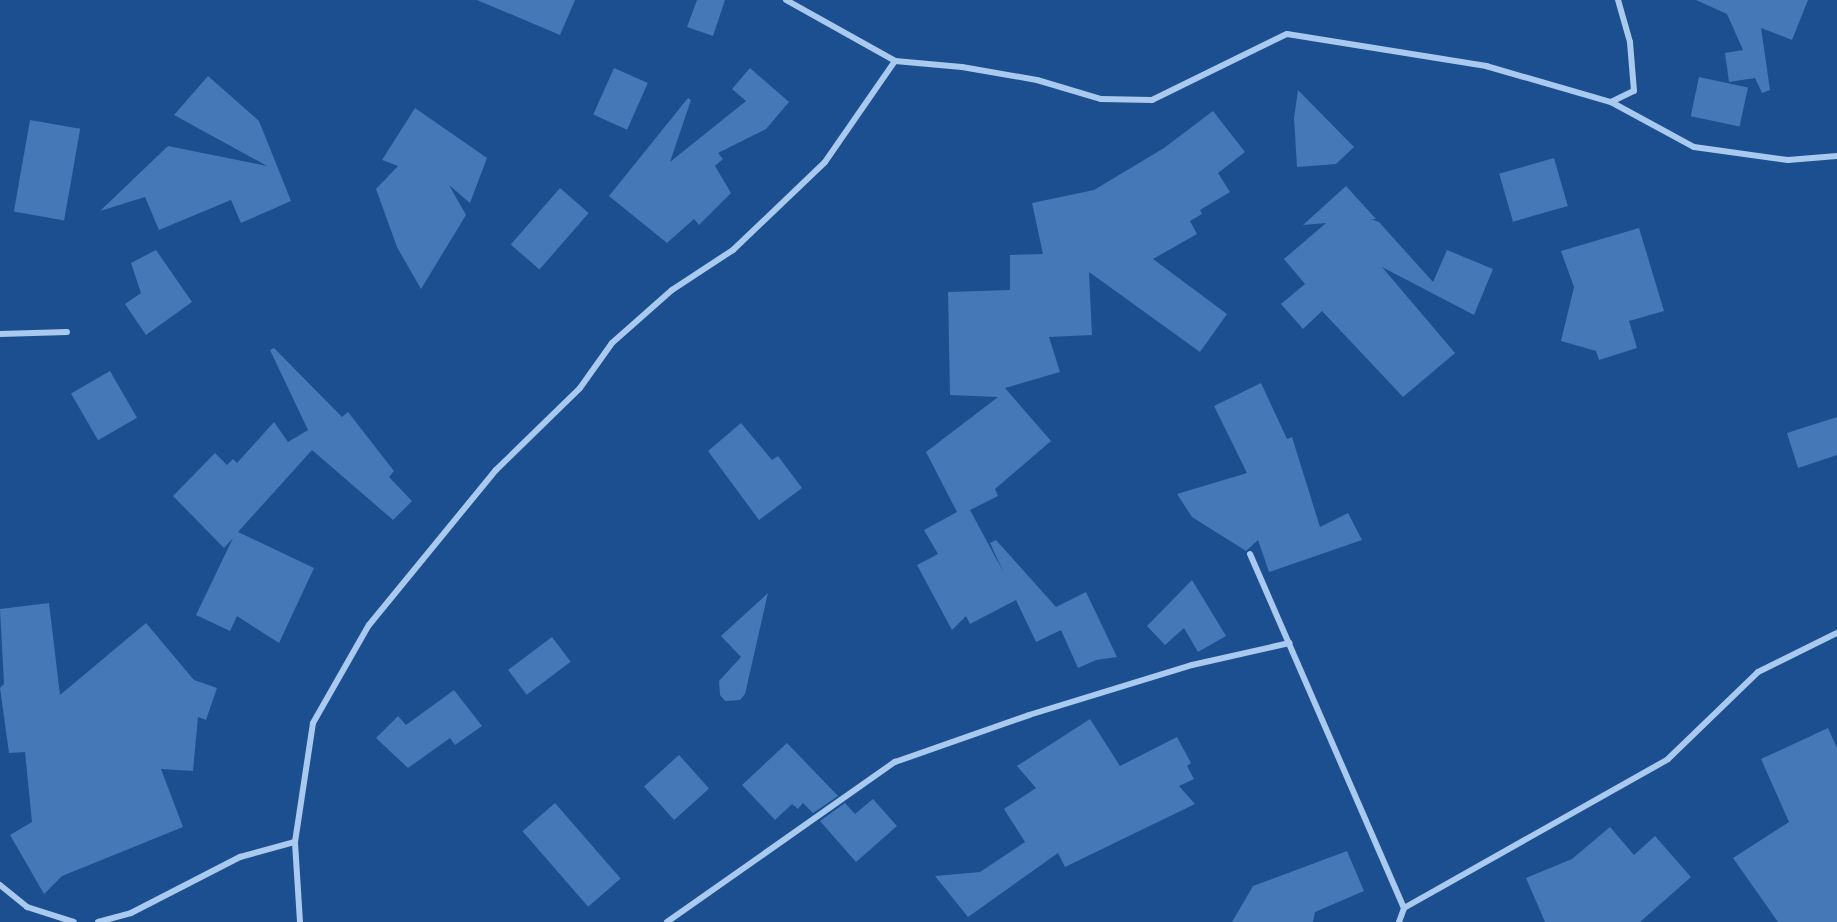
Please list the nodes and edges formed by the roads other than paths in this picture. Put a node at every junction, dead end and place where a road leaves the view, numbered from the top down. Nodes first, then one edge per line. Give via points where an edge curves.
1 (786, 0) edge
2 (1618, 0) edge
3 (895, 61) junction
4 (1611, 102) junction
5 (1837, 156) edge
6 (67, 332) dead end
7 (0, 334) edge
8 (1250, 554) dead end
9 (1837, 633) edge
10 (1290, 642) junction
11 (295, 842) junction
12 (0, 885) edge
13 (1404, 908) junction
14 (74, 922) edge
15 (98, 922) edge
16 (300, 922) edge
17 (668, 922) edge
18 (1399, 922) edge

1 - 3 street
2 - 4 street via 1630,42 1634,91
3 - 4 street via 1037,80 1101,99 1152,100 1287,34 1486,66
3 - 11 street via 825,162 733,250 672,290 612,344 580,388 496,470 369,625 313,723
4 - 5 street via 1694,147 1788,160
6 - 7 street
8 - 10 street
9 - 13 street via 1758,672 1668,759
10 - 13 street
10 - 17 street via 1192,665 1029,715 895,762
11 - 15 street via 240,857 131,913
11 - 16 street
12 - 14 street via 27,907
13 - 18 street

